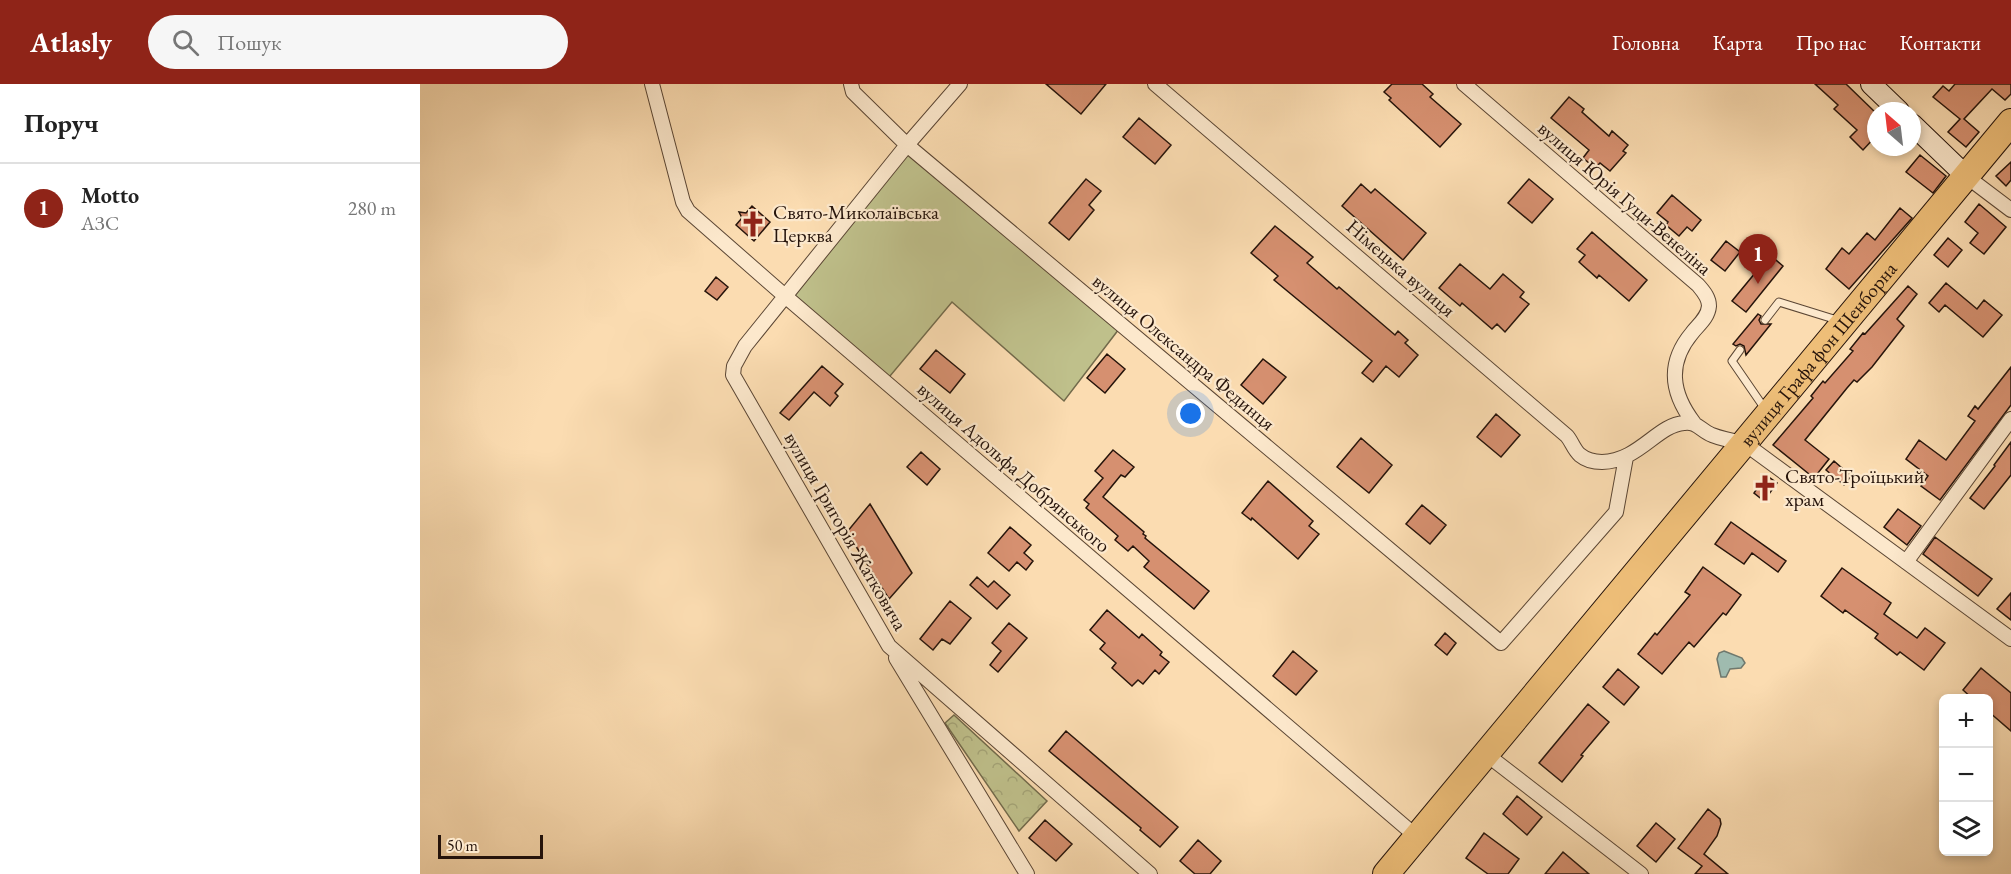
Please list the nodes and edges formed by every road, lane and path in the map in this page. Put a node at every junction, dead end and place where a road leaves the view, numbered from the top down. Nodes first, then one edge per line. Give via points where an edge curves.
1 (652, 84) edge
2 (851, 84) edge
3 (960, 84) edge
4 (1155, 84) edge
5 (1464, 84) edge
6 (1871, 84) edge
7 (1890, 102) edge
8 (2011, 122) edge
9 (1921, 133) edge
10 (908, 145) junction
11 (1966, 176) junction
12 (2011, 210) edge
13 (785, 296) junction
14 (1765, 320) dead end
15 (1846, 323) junction
16 (1740, 350) dead end
17 (1768, 413) junction
18 (2011, 419) edge
19 (1694, 423) junction
20 (1743, 443) junction
21 (1626, 457) junction
22 (1906, 562) junction
23 (2011, 639) edge
24 (890, 646) junction
25 (1486, 754) junction
26 (1417, 837) junction
27 (1027, 874) edge
28 (1150, 874) edge
29 (1386, 874) edge
30 (1641, 874) edge

1 - 13 street, вулиця Адольфа Добрянського via 688,211
2 - 10 street, вулиця Олександра Фединця via 853,92
3 - 10 street, вулиця Григорія Жатковича
4 - 21 street, Німецька вулиця via 1567,436 1580,455 1595,462
5 - 19 street, вулиця Юрія Гуци-Венеліна via 1706,295 1709,306 1705,318 1684,345 1675,368 1676,390 1683,410
6 - 7 street
8 - 11 highway, вулиця Графа фон Шенборна
9 - 11 street
10 - 13 street, вулиця Григорія Жатковича
10 - 21 street, вулиця Олександра Фединця via 1501,643 1616,512
11 - 12 street
11 - 15 highway, вулиця Графа фон Шенборна
13 - 24 street, вулиця Григорія Жатковича via 741,352 733,375
13 - 26 street, вулиця Адольфа Добрянського
14 - 15 lane via 1779,302
15 - 17 highway, вулиця Графа фон Шенборна
16 - 17 lane via 1732,361
17 - 20 highway, вулиця Графа фон Шенборна
18 - 22 street
19 - 20 street, вулиця Графа фон Шенборна via 1710,435
19 - 21 street via 1677,423
20 - 22 street
20 - 25 highway
22 - 23 street
24 - 27 street
24 - 28 street, вулиця Григорія Жатковича
25 - 26 highway
25 - 30 street
26 - 29 highway

